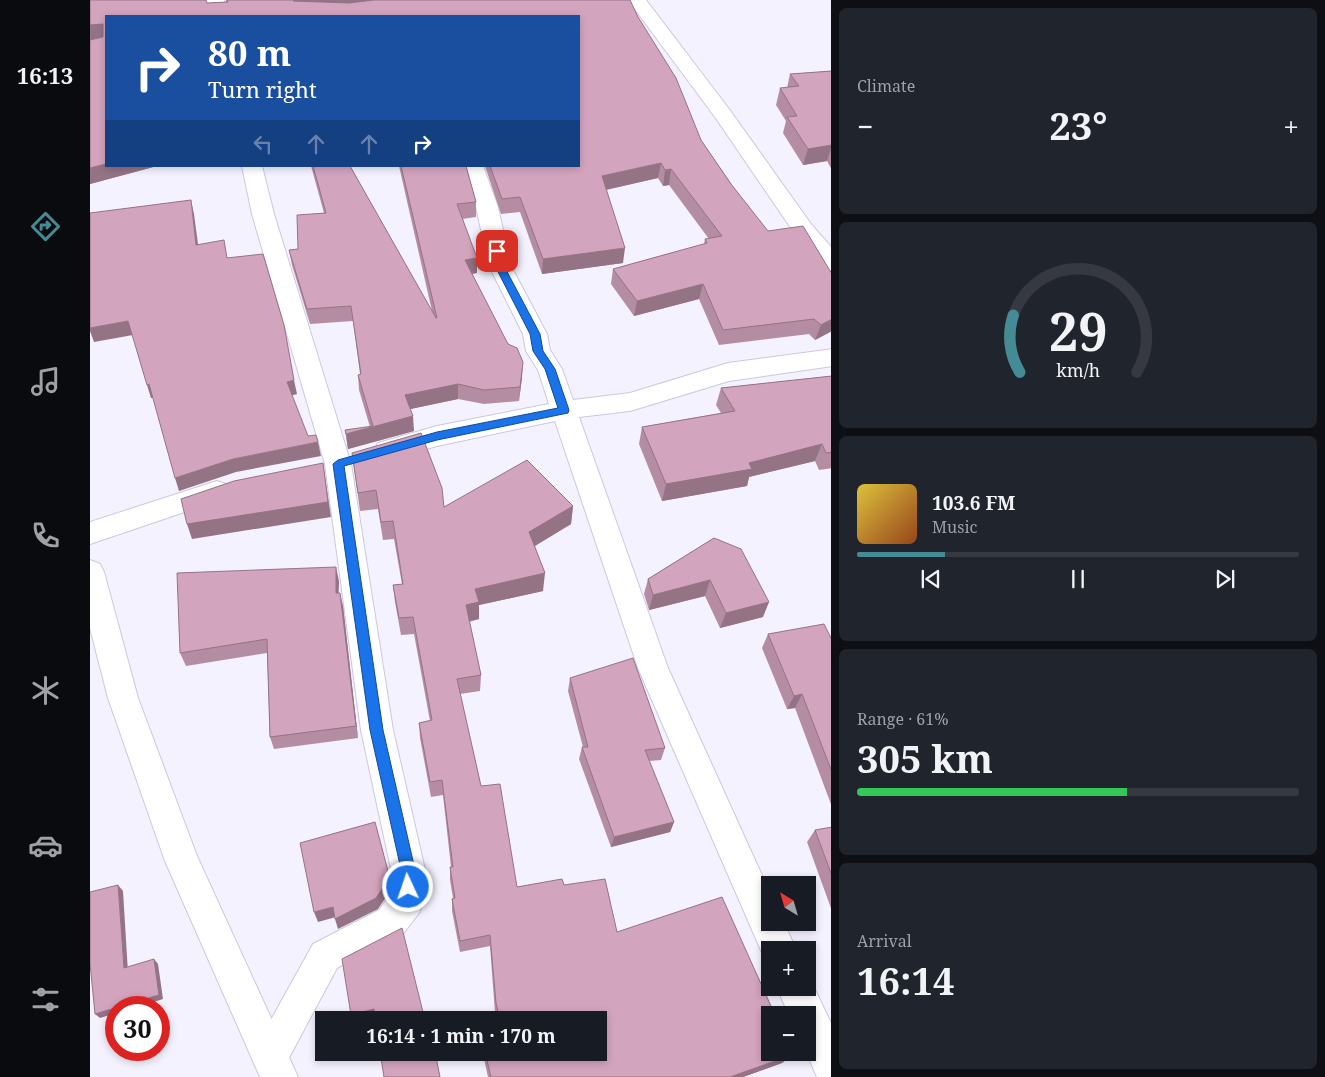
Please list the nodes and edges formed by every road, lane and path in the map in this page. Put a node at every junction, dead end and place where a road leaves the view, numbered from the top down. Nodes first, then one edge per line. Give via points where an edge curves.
1 (215, 0) edge
2 (637, 0) edge
3 (220, 15) edge
4 (252, 167) edge
5 (473, 167) edge
6 (831, 264) edge
7 (831, 357) edge
8 (564, 410) junction
9 (343, 462) junction
10 (238, 484) edge
11 (90, 533) edge
12 (90, 572) edge
13 (774, 941) edge
14 (816, 1035) edge
15 (275, 1066) edge
16 (831, 1067) edge

1 - 3 street
2 - 6 street
4 - 9 street via 263,214
5 - 8 street via 487,207 500,266 535,334 538,351 550,369
7 - 8 street via 728,372 630,402
8 - 9 street via 437,436
8 - 13 street via 653,668
9 - 15 street via 377,730 409,874 407,901 391,922 325,956
10 - 11 street
12 - 15 street via 123,698 182,861
14 - 16 street

